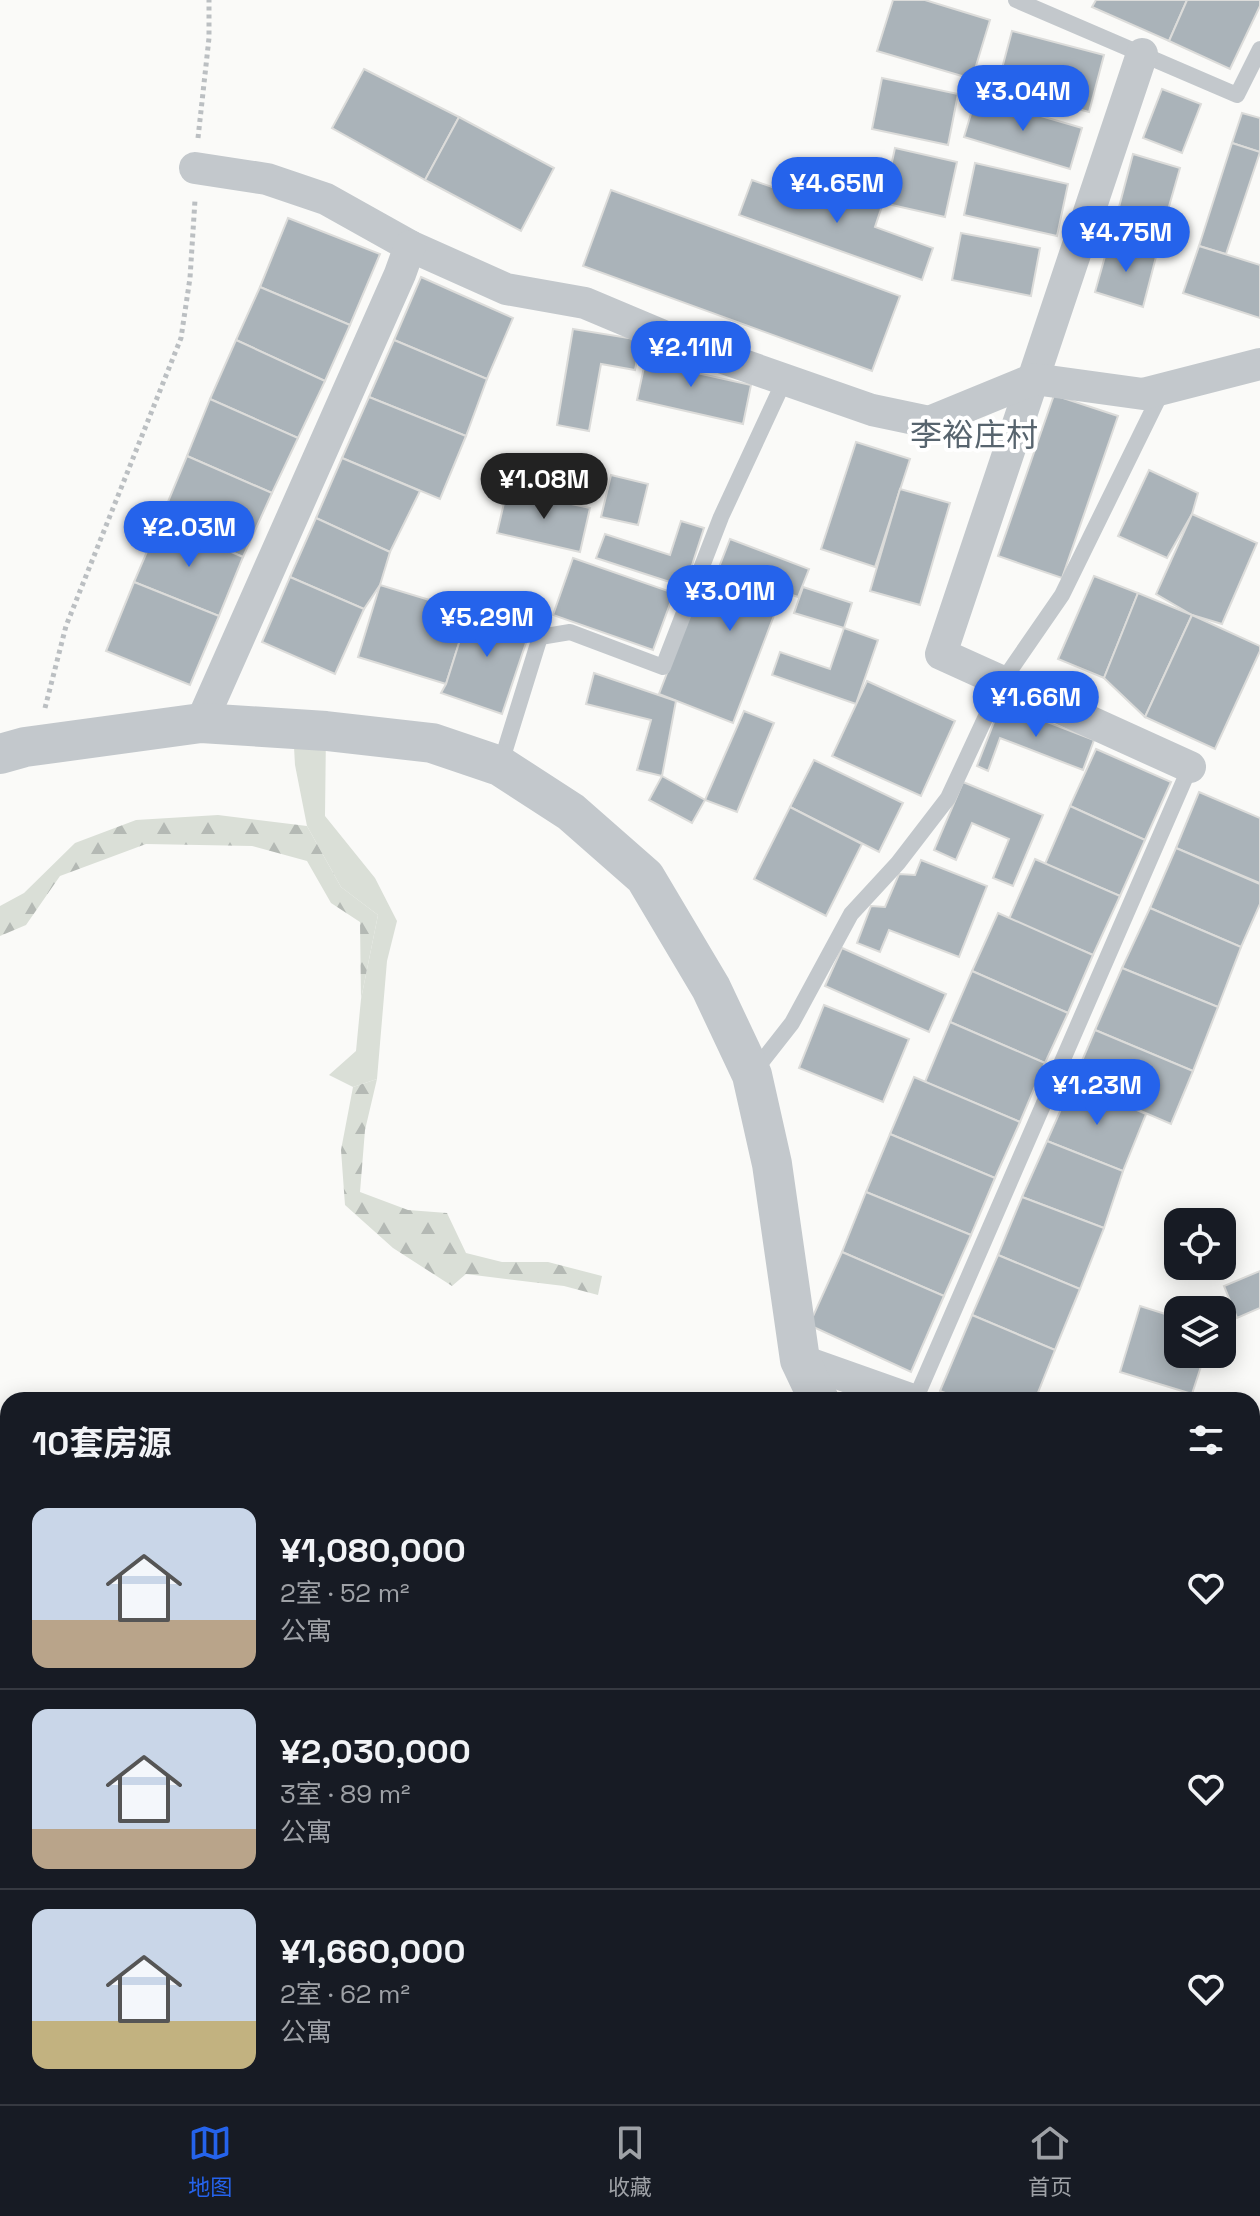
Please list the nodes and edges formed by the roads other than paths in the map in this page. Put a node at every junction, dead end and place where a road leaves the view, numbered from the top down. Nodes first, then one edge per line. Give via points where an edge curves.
1 (1016, 0) edge
2 (1260, 49) edge
3 (1142, 54) junction
4 (195, 168) road end
5 (410, 246) junction
6 (1260, 364) edge
7 (785, 379) junction
8 (1034, 379) junction
9 (1163, 389) junction
10 (1002, 682) junction
11 (201, 723) junction
12 (0, 754) edge
13 (500, 766) junction
14 (1190, 767) joint
15 (752, 1075) junction
16 (800, 1360) junction
17 (815, 1392) edge
18 (891, 1392) edge
19 (917, 1392) edge

1 - 3 lane
2 - 3 lane via 1237,95
3 - 8 street
4 - 5 street via 267,179 326,199
5 - 7 street via 506,289 585,303
5 - 11 street
6 - 9 street
7 - 8 street via 872,410 929,422
7 - 13 lane via 721,517 663,667 570,632 540,637
8 - 9 street via 1143,394
8 - 10 street via 941,654
9 - 10 lane via 1062,595
10 - 14 street
10 - 15 lane via 948,798 851,914 792,1023
11 - 12 street
11 - 13 street via 432,743
13 - 15 street via 571,812 645,877 711,988
14 - 19 lane
15 - 16 street via 772,1164
16 - 17 street
16 - 18 street

